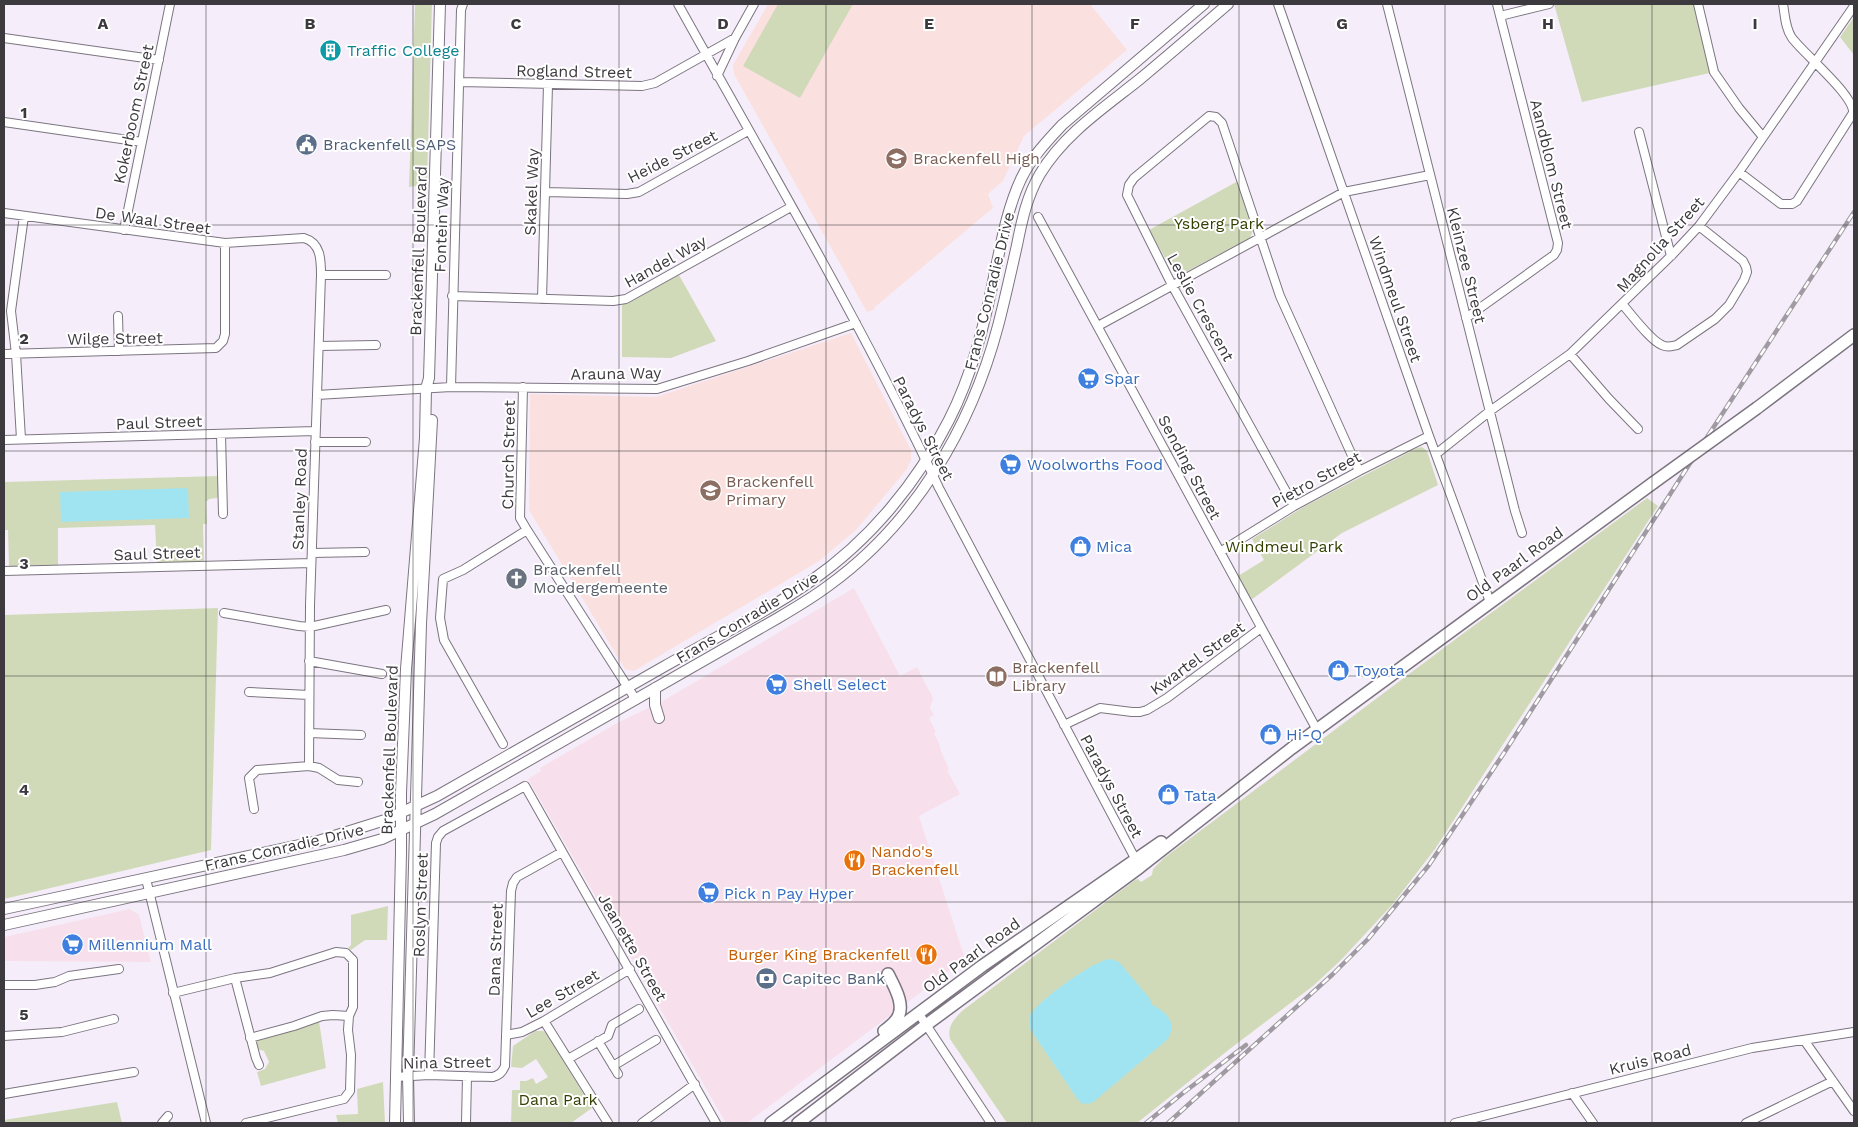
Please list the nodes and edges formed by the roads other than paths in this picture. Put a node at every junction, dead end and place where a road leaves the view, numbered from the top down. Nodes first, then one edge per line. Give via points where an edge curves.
1 (170, 4) edge
2 (440, 4) edge
3 (463, 4) edge
4 (678, 4) edge
5 (754, 4) edge
6 (1204, 4) edge
7 (1228, 4) edge
8 (1278, 4) edge
9 (1387, 4) edge
10 (1496, 4) edge
11 (1549, 4) edge
12 (1698, 4) edge
13 (1783, 4) edge
14 (1854, 6) edge
15 (1500, 16) junction
16 (4, 38) edge
17 (735, 38) junction
18 (706, 54) junction
19 (159, 60) junction
20 (1816, 62) junction
21 (717, 76) junction
22 (459, 82) junction
23 (548, 85) junction
24 (4, 122) edge
25 (748, 131) junction
26 (1639, 132) dead end
27 (1763, 137) junction
28 (142, 142) junction
29 (1739, 172) junction
30 (1430, 175) junction
31 (545, 192) junction
32 (1344, 192) junction
33 (791, 207) junction
34 (4, 213) edge
35 (24, 216) junction
36 (1038, 217) dead end
37 (1699, 226) junction
38 (124, 230) junction
39 (1261, 236) junction
40 (300, 238) joint
41 (225, 243) junction
42 (1671, 256) junction
43 (321, 275) junction
44 (386, 275) dead end
45 (1172, 285) junction
46 (452, 296) junction
47 (542, 299) junction
48 (1623, 305) junction
49 (7, 310) edge
50 (118, 316) dead end
51 (1466, 318) junction
52 (856, 323) junction
53 (1098, 326) junction
54 (1854, 335) edge
55 (376, 345) dead end
56 (319, 346) junction
57 (119, 351) junction
58 (4, 354) edge
59 (16, 354) junction
60 (1570, 354) junction
61 (429, 385) junction
62 (451, 387) junction
63 (523, 387) junction
64 (317, 395) junction
65 (1490, 411) junction
66 (1638, 429) dead end
67 (315, 431) junction
68 (221, 434) junction
69 (1429, 436) junction
70 (21, 439) junction
71 (4, 440) edge
72 (315, 442) junction
73 (366, 442) dead end
74 (1436, 454) junction
75 (926, 461) junction
76 (1358, 471) junction
77 (933, 475) junction
78 (1294, 506) junction
79 (223, 514) dead end
80 (526, 530) junction
81 (1522, 533) dead end
82 (365, 552) dead end
83 (1220, 552) junction
84 (312, 553) junction
85 (311, 562) junction
86 (4, 571) edge
87 (1490, 602) junction
88 (386, 610) dead end
89 (224, 613) dead end
90 (310, 627) junction
91 (1261, 628) junction
92 (309, 661) junction
93 (382, 674) dead end
94 (628, 688) junction
95 (656, 688) junction
96 (249, 692) dead end
97 (309, 695) junction
98 (636, 700) junction
99 (659, 718) dead end
100 (1064, 725) junction
101 (1317, 730) junction
102 (309, 732) junction
103 (361, 735) dead end
104 (504, 744) dead end
105 (309, 766) junction
106 (358, 782) dead end
107 (524, 786) joint
108 (416, 806) junction
109 (254, 809) dead end
110 (401, 812) junction
111 (416, 823) junction
112 (401, 830) junction
113 (562, 852) junction
114 (1138, 863) junction
115 (146, 879) junction
116 (149, 893) junction
117 (4, 909) edge
118 (4, 925) edge
119 (119, 969) dead end
120 (630, 969) junction
121 (888, 974) dead end
122 (235, 978) junction
123 (4, 985) edge
124 (174, 993) junction
125 (638, 1009) dead end
126 (918, 1014) junction
127 (349, 1016) junction
128 (114, 1019) dead end
129 (544, 1021) junction
130 (926, 1025) junction
131 (1854, 1032) edge
132 (506, 1035) junction
133 (4, 1036) edge
134 (250, 1038) junction
135 (656, 1040) dead end
136 (1804, 1040) junction
137 (598, 1041) junction
138 (568, 1059) junction
139 (259, 1064) dead end
140 (613, 1066) junction
141 (849, 1066) junction
142 (134, 1072) dead end
143 (429, 1074) junction
144 (499, 1074) joint
145 (618, 1074) dead end
146 (408, 1075) junction
147 (467, 1076) junction
148 (395, 1077) junction
149 (1833, 1082) junction
150 (695, 1084) junction
151 (1572, 1093) junction
152 (4, 1094) edge
153 (1854, 1111) edge
154 (168, 1116) dead end
155 (1481, 1120) edge
156 (162, 1123) edge
157 (206, 1123) edge
158 (246, 1123) edge
159 (395, 1123) edge
160 (409, 1123) edge
161 (466, 1123) edge
162 (608, 1123) edge
163 (642, 1123) edge
164 (716, 1123) edge
165 (772, 1123) edge
166 (798, 1123) edge
167 (991, 1123) edge
168 (1455, 1123) edge
169 (1593, 1123) edge
170 (1746, 1123) edge

1 - 19 street, Kokerboom Street
2 - 61 street, Brackenfell Boulevard
3 - 22 street, Fontein Way
4 - 18 street, Paradys Street
5 - 17 street
6 - 75 street, Frans Conradie Drive via 1062,125 1046,141 1022,177 1010,210 969,374
7 - 77 street, Frans Conradie Drive via 1088,121 1063,144 1041,172 1022,222 998,326 980,384
8 - 32 street, Windmeul Street
9 - 30 street, Kleinzee Street
10 - 15 street, Aandblom Street
11 - 15 street
12 - 27 street via 1714,72
13 - 20 street via 1792,37
14 - 20 street, Magnolia Street
15 - 51 street, Aandblom Street via 1558,243 1554,255
16 - 19 street
17 - 18 street, Rogland Street
17 - 21 street
18 - 21 street, Paradys Street
18 - 23 street, Rogland Street via 649,85
19 - 28 street, Kokerboom Street
20 - 27 street, Magnolia Street
20 - 29 street via 1852,103 1853,113 1797,201 1781,204
21 - 25 street, Paradys Street
22 - 23 street, Rogland Street
22 - 46 street, Fontein Way
23 - 31 street, Skakel Way
24 - 28 street
25 - 31 street, Heide Street via 639,192
25 - 33 street, Paradys Street
26 - 42 street
27 - 29 street, Magnolia Street
28 - 38 street, Kokerboom Street
29 - 37 street, Magnolia Street
30 - 32 street
30 - 51 street, Kleinzee Street
31 - 47 street, Skakel Way
32 - 39 street
32 - 69 street, Windmeul Street
33 - 47 street, Handel Way via 626,299
33 - 52 street, Paradys Street
34 - 35 street, De Waal Street
35 - 38 street, De Waal Street
35 - 49 street
36 - 53 street, Sending Street
37 - 42 street, Magnolia Street
37 - 48 street via 1743,261 1746,267 1744,280 1722,313 1671,347 1662,346 1653,339
38 - 41 street, De Waal Street
39 - 45 street
39 - 45 street, Leslie Crescent via 1222,123 1216,117 1204,118 1134,178 1127,190 1128,200
39 - 76 street, Leslie Crescent via 1289,319
40 - 41 street, De Waal Street
40 - 43 street, Stanley Road via 311,240 317,248
41 - 57 street, Wilge Street via 223,341 216,348 208,349
42 - 48 street, Magnolia Street
43 - 44 street
43 - 56 street, Stanley Road
45 - 53 street
45 - 78 street, Leslie Crescent
46 - 47 street, Handel Way
46 - 62 street, Fontein Way
48 - 60 street, Magnolia Street
49 - 59 street
50 - 57 street
51 - 65 street, Kleinzee Street
52 - 63 street, Arauna Way via 663,388
52 - 75 street, Paradys Street
53 - 83 street, Sending Street
54 - 87 main road, Old Paarl Road, bridge
55 - 56 street
56 - 64 street, Stanley Road
57 - 59 street, Wilge Street
58 - 59 street, Wilge Street
59 - 70 street
60 - 65 street, Magnolia Street
60 - 66 street
61 - 62 street, Arauna Way
61 - 64 street
61 - 108 street, Brackenfell Boulevard via 432,450 422,608
61 - 110 street, Brackenfell Boulevard via 406,669
62 - 63 street, Arauna Way
63 - 80 street, Church Street via 520,518
64 - 67 street, Stanley Road
65 - 74 street, Magnolia Street
65 - 81 street, Kleinzee Street
67 - 68 street, Paul Street
67 - 72 street, Stanley Road
68 - 70 street, Paul Street
68 - 79 street
69 - 74 street, Windmeul Street
69 - 76 street, Pietro Street
70 - 71 street, Paul Street
72 - 73 street
72 - 84 street, Stanley Road
74 - 87 street, Windmeul Street
75 - 77 street, Paradys Street
75 - 94 street, Frans Conradie Drive via 873,528 827,569 784,598
76 - 78 street, Pietro Street
77 - 95 street, Frans Conradie Drive via 872,550 828,586
77 - 100 street, Paradys Street
78 - 83 street, Pietro Street
80 - 94 street, Church Street
80 - 104 street via 463,570 444,578 440,618 444,640
82 - 84 street
83 - 91 street, Sending Street
84 - 85 street, Stanley Road
85 - 86 street, Saul Street
85 - 90 street, Stanley Road
87 - 101 main road, Old Paarl Road
88 - 90 street
89 - 90 street
90 - 92 street, Stanley Road
91 - 100 street, Kwartel Street via 1147,710 1132,712 1100,708
91 - 101 street, Sending Street
92 - 93 street
92 - 97 street, Stanley Road
94 - 98 street, Church Street
94 - 108 street, Frans Conradie Drive
95 - 98 street, Frans Conradie Drive
95 - 99 street via 655,705
96 - 97 street
97 - 102 street, Stanley Road
98 - 111 street, Frans Conradie Drive
100 - 114 street, Paradys Street
101 - 114 main road, Old Paarl Road
102 - 103 street
102 - 105 street, Stanley Road
105 - 106 street via 319,768 338,780
105 - 109 street via 253,773 249,783
107 - 113 street, Jeanette Street
107 - 143 street, Roslyn Street via 443,831 436,843
108 - 110 street, Frans Conradie Drive
108 - 111 street, Brackenfell Boulevard
110 - 112 street, Brackenfell Boulevard
110 - 115 street, Frans Conradie Drive via 318,842
111 - 112 street, Frans Conradie Drive
111 - 146 street, Brackenfell Boulevard
112 - 116 street, Frans Conradie Drive via 344,850
112 - 148 street, Brackenfell Boulevard
113 - 120 street, Jeanette Street
113 - 132 street, Dana Street via 517,877 513,883
114 - 126 main road, Old Paarl Road via 982,966
114 - 130 main road, Old Paarl Road
115 - 116 street
115 - 117 street, Frans Conradie Drive
116 - 118 street, Frans Conradie Drive
116 - 124 street
119 - 123 street via 35,985
120 - 129 street, Lee Street
120 - 150 street, Jeanette Street
121 - 141 main road via 899,998 900,1013 897,1020 864,1048
122 - 124 street
122 - 127 street via 270,973 343,952 354,962
122 - 134 street
124 - 157 street
125 - 137 street via 612,1025 608,1036
126 - 130 street
126 - 141 main road, Old Paarl Road
127 - 134 street via 322,1016
127 - 158 street via 350,1091 344,1099
128 - 133 street via 62,1032
129 - 132 street, Lee Street via 522,1032
129 - 138 street
130 - 166 main road, Old Paarl Road
130 - 167 street
131 - 136 street, Kruis Road
132 - 144 street, Dana Street via 505,1066
134 - 139 street
135 - 140 street
136 - 149 street
136 - 151 street, Kruis Road via 1737,1052
137 - 138 street
137 - 140 street
138 - 162 street
140 - 145 street
141 - 165 main road, Old Paarl Road
142 - 152 street
143 - 146 street, Nina Street
143 - 147 street, Nina Street
144 - 147 street, Nina Street via 492,1077
146 - 148 street, Nina Street
146 - 160 street, Brackenfell Boulevard
147 - 161 street
148 - 159 street, Brackenfell Boulevard
149 - 153 street
149 - 170 street
150 - 163 street
150 - 164 street, Jeanette Street
151 - 155 street, Kruis Road
151 - 169 street
154 - 156 street
155 - 168 street, Kruis Road

